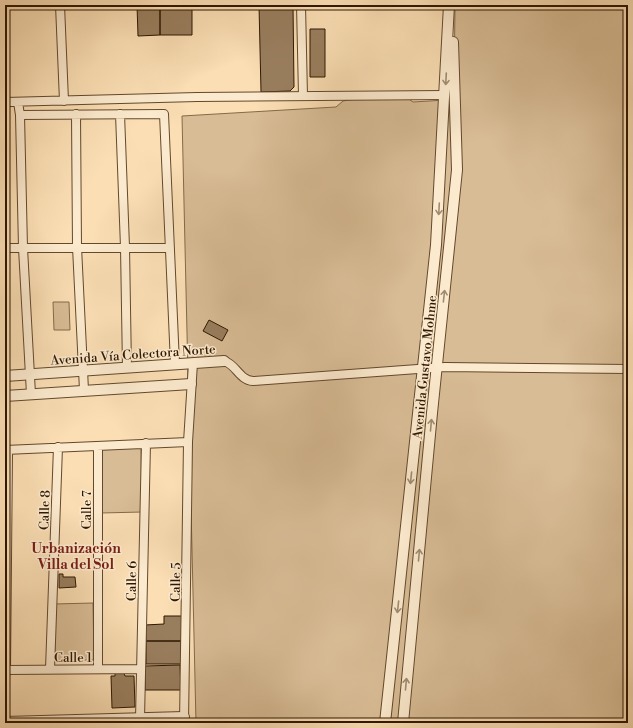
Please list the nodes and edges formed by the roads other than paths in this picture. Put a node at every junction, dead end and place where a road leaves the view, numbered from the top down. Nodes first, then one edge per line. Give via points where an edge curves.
1 (60, 5) edge
2 (301, 5) edge
3 (449, 9) edge
4 (302, 96) junction
5 (445, 96) junction
6 (64, 101) junction
7 (5, 102) edge
8 (18, 102) junction
9 (20, 114) junction
10 (76, 114) junction
11 (120, 114) junction
12 (77, 247) junction
13 (5, 248) edge
14 (23, 248) junction
15 (125, 248) junction
16 (170, 248) junction
17 (224, 361) joint
18 (193, 363) junction
19 (175, 364) junction
20 (128, 368) junction
21 (441, 368) junction
22 (423, 369) junction
23 (628, 369) edge
24 (83, 371) junction
25 (30, 374) junction
26 (5, 376) edge
27 (191, 384) junction
28 (84, 390) junction
29 (31, 394) junction
30 (5, 396) edge
31 (188, 442) junction
32 (146, 443) junction
33 (98, 446) junction
34 (58, 447) junction
35 (7, 450) edge
36 (7, 498) edge
37 (6, 545) edge
38 (6, 627) edge
39 (50, 669) junction
40 (98, 669) junction
41 (141, 669) junction
42 (6, 670) edge
43 (140, 719) junction
44 (184, 720) edge
45 (5, 722) edge
46 (385, 723) edge
47 (402, 723) edge

1 - 6 street
2 - 4 street
3 -> 5 street, Avenida Gustavo Mohme
21 -> 3 street, Avenida Gustavo Mohme via 457,170 454,46
4 - 5 street
4 - 6 street via 197,96
5 -> 22 street, Avenida Gustavo Mohme via 436,245
6 - 8 street
7 - 8 street
8 - 9 street
9 - 10 street
9 - 14 street
10 - 11 street
10 - 12 street
11 - 15 street
11 - 16 street via 164,114
12 - 14 street
12 - 15 street
12 - 24 street
13 - 14 street
14 - 25 street
15 - 16 street
15 - 20 street
16 - 19 street
17 - 18 street, Avenida Vía Colectora Norte
17 - 22 street, Avenida Vía Colectora Norte via 243,377 253,381
18 - 19 street, Avenida Vía Colectora Norte
18 - 27 street, Calle 5
19 - 20 street, Avenida Vía Colectora Norte
20 - 24 street, Avenida Vía Colectora Norte
21 - 22 street, Avenida Vía Colectora Norte
21 - 23 street
47 -> 21 street, Avenida Gustavo Mohme
22 -> 46 street, Avenida Gustavo Mohme
24 - 25 street, Avenida Vía Colectora Norte
24 - 28 street
25 - 26 street, Avenida Vía Colectora Norte
25 - 29 street
27 - 28 street
27 - 31 street, Calle 5
28 - 29 street
29 - 30 street
31 - 32 street
31 - 44 street, Calle 5
32 - 33 street
32 - 41 street, Calle 6
33 - 34 street
33 - 40 street, Calle 7
34 - 35 street
34 - 39 street, Calle 8
35 - 36 street
36 - 37 street
37 - 38 street
38 - 42 street
39 - 40 street, Calle 1
39 - 42 street, Calle 1
40 - 41 street, Calle 1
41 - 43 street, Calle 6
43 - 44 street
43 - 45 street

